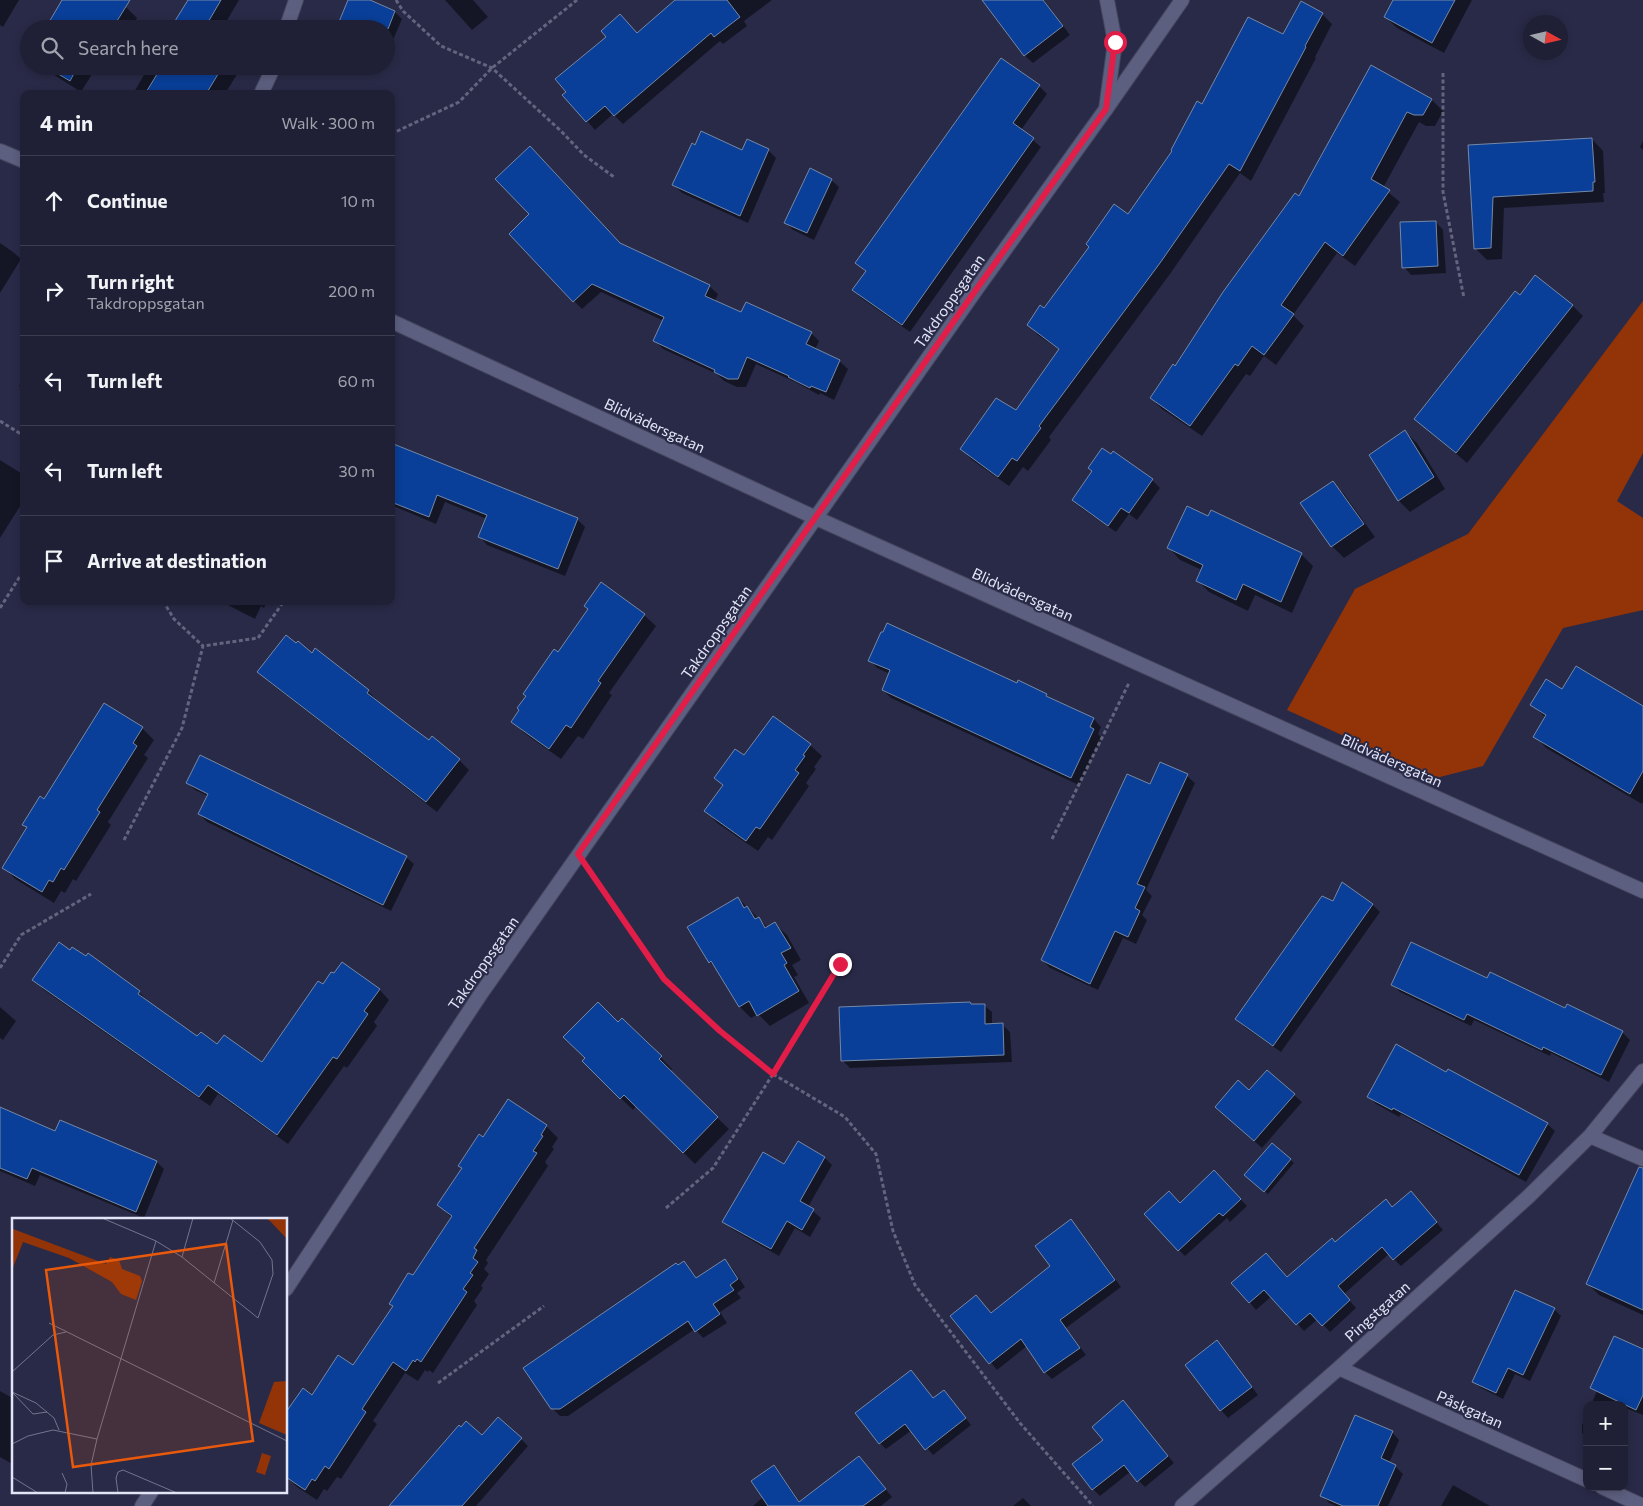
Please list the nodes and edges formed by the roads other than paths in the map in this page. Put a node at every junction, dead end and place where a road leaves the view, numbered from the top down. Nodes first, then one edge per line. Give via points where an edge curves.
1 (296, 0) edge
2 (1107, 0) edge
3 (1182, 0) edge
4 (289, 20) edge
5 (270, 75) edge
6 (263, 90) edge
7 (1106, 109) junction
8 (0, 151) edge
9 (20, 159) edge
10 (395, 323) edge
11 (816, 518) junction
12 (1643, 891) edge
13 (1643, 1072) edge
14 (1590, 1136) junction
15 (1643, 1158) edge
16 (288, 1286) edge
17 (1339, 1368) junction
18 (1583, 1478) edge
19 (1611, 1491) edge
20 (150, 1494) edge
21 (142, 1506) edge
22 (1182, 1506) edge
23 (1643, 1506) edge

1 - 4 street
2 - 7 street via 1115,42
3 - 7 street, Takdroppsgatan
5 - 6 street
7 - 11 street, Takdroppsgatan
8 - 9 street
10 - 11 street, Blidvädersgatan
11 - 12 street, Blidvädersgatan
11 - 16 street, Takdroppsgatan via 480,994
13 - 14 street, Pingstgatan
14 - 15 street
14 - 17 street, Pingstgatan via 1528,1197
17 - 18 street, Påskgatan
17 - 22 street, Pingstgatan
19 - 23 street
20 - 21 street

